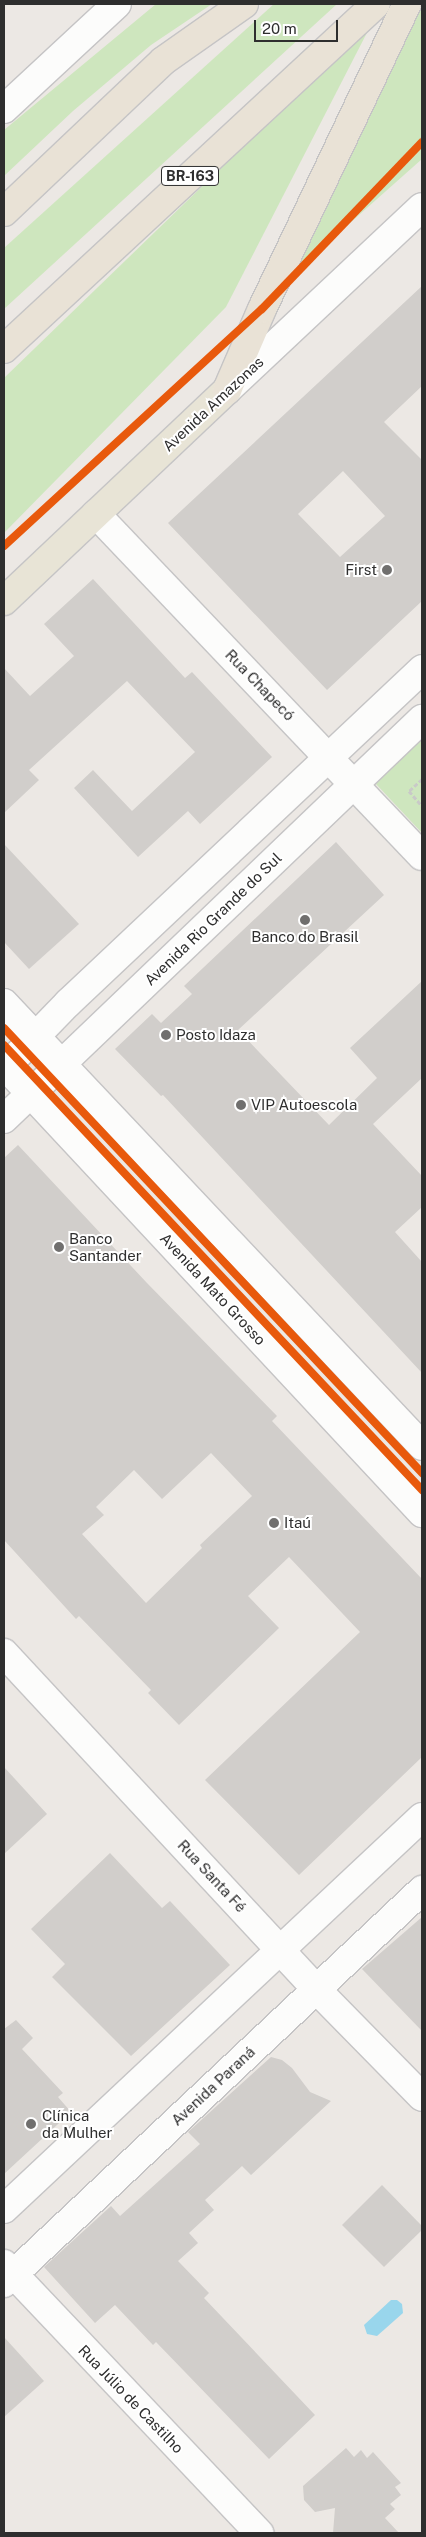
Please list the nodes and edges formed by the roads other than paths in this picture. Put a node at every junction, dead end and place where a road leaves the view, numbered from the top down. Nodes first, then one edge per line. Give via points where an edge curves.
1 (117, 4) edge
2 (244, 4) edge
3 (376, 4) edge
4 (407, 4) edge
5 (4, 110) edge
6 (422, 207) edge
7 (4, 212) edge
8 (4, 348) edge
9 (227, 390) junction
10 (96, 514) junction
11 (4, 601) edge
12 (422, 669) edge
13 (422, 720) edge
14 (329, 757) junction
15 (354, 784) junction
16 (422, 856) edge
17 (4, 1003) edge
18 (35, 1037) junction
19 (62, 1065) junction
20 (4, 1067) edge
21 (31, 1094) junction
22 (4, 1119) edge
23 (422, 1446) edge
24 (422, 1512) edge
25 (4, 1653) edge
26 (422, 1817) edge
27 (422, 1890) edge
28 (280, 1949) junction
29 (316, 1989) junction
30 (422, 2098) edge
31 (4, 2209) edge
32 (7, 2274) edge
33 (259, 2533) edge

1 - 5 street
2 - 7 highway via 163,61
3 - 8 highway, BR-163
4 - 9 highway via 262,308
6 - 9 street, Avenida Amazonas
9 - 10 main road, Avenida Amazonas
10 - 11 main road, Avenida Amazonas
10 - 14 street, Rua Chapecó
12 - 14 street
13 - 15 street, Avenida Rio Grande do Sul
14 - 15 street, Rua Chapecó
14 - 18 street
15 - 16 street, Rua Chapecó
15 - 19 street, Avenida Rio Grande do Sul
17 - 18 street
18 - 19 street
18 - 20 street
19 - 21 street, Avenida Rio Grande do Sul
19 - 23 street
20 - 21 street, Avenida Mato Grosso
21 - 22 street, Avenida Rio Grande do Sul
21 - 24 street, Avenida Mato Grosso
25 - 28 street, Rua Santa Fé
26 - 28 street
27 - 29 street, Avenida Paraná
28 - 29 street, Rua Santa Fé
28 - 31 street
29 - 30 street, Rua Santa Fé
29 - 32 street, Avenida Paraná
32 - 33 street, Rua Júlio de Castilho

